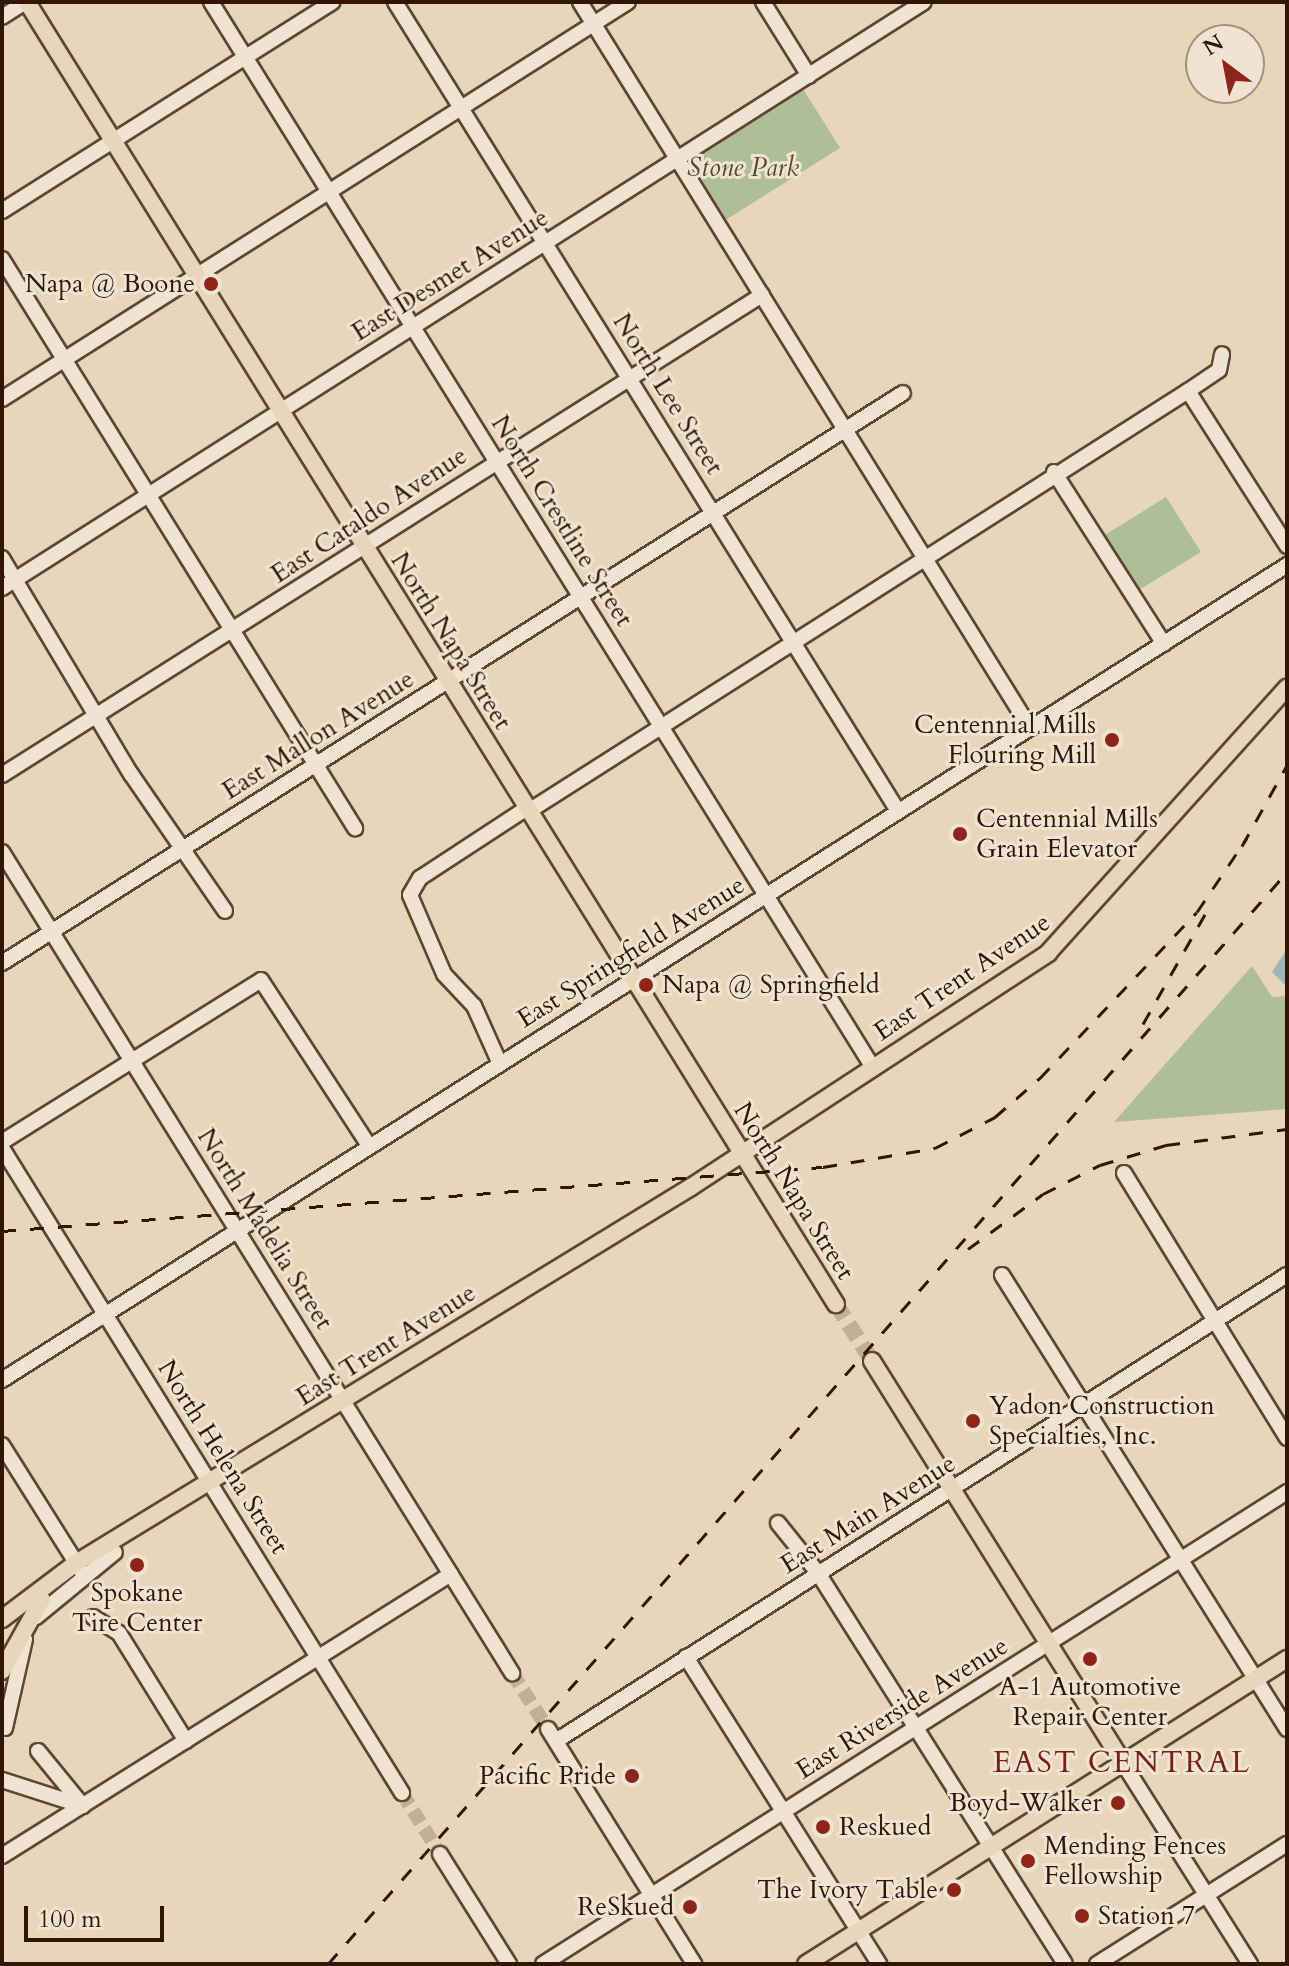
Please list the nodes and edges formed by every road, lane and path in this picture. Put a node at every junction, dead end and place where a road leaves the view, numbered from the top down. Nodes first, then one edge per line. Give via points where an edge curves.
1 (26, 2) edge
2 (211, 2) edge
3 (332, 2) edge
4 (395, 2) edge
5 (580, 2) edge
6 (628, 2) edge
7 (763, 2) edge
8 (924, 2) edge
9 (2, 17) edge
10 (594, 24) junction
11 (245, 57) junction
12 (809, 76) junction
13 (463, 109) junction
14 (113, 141) junction
15 (678, 160) junction
16 (329, 192) junction
17 (2, 211) edge
18 (546, 243) junction
19 (2, 259) edge
20 (196, 276) junction
21 (762, 295) junction
22 (413, 327) junction
23 (1222, 354) dead end
24 (65, 359) junction
25 (630, 378) junction
26 (1188, 391) junction
27 (903, 393) dead end
28 (2, 399) edge
29 (280, 410) junction
30 (844, 429) junction
31 (496, 462) junction
32 (1054, 472) junction
33 (148, 494) junction
34 (712, 513) junction
35 (364, 546) junction
36 (1287, 546) edge
37 (923, 554) junction
38 (2, 558) edge
39 (1287, 565) edge
40 (15, 580) junction
41 (2, 588) edge
42 (581, 597) junction
43 (232, 630) junction
44 (791, 640) junction
45 (1164, 644) junction
46 (448, 681) junction
47 (1287, 688) edge
48 (99, 714) junction
49 (660, 725) junction
50 (1030, 728) junction
51 (316, 765) junction
52 (2, 775) edge
53 (528, 809) junction
54 (898, 811) junction
55 (355, 828) dead end
56 (182, 849) junction
57 (2, 852) edge
58 (766, 895) junction
59 (225, 911) dead end
60 (51, 931) junction
61 (2, 963) edge
62 (634, 979) junction
63 (133, 1060) junction
64 (500, 1064) junction
65 (872, 1066) junction
66 (2, 1142) edge
67 (370, 1147) junction
68 (2, 1148) edge
69 (733, 1155) junction
70 (1124, 1173) dead end
71 (237, 1230) junction
72 (1002, 1275) dead end
73 (1287, 1275) edge
74 (836, 1304) tunnel mouth
75 (105, 1314) junction
76 (1215, 1322) junction
77 (872, 1361) tunnel mouth
78 (2, 1380) edge
79 (343, 1401) junction
80 (1082, 1404) junction
81 (1287, 1438) edge
82 (2, 1445) edge
83 (212, 1483) junction
84 (951, 1490) junction
85 (1287, 1492) edge
86 (778, 1523) dead end
87 (131, 1536) junction
88 (115, 1552) junction
89 (1180, 1560) junction
90 (79, 1568) junction
91 (818, 1573) junction
92 (451, 1574) junction
93 (93, 1617) dead end
94 (2, 1619) edge
95 (2, 1629) edge
96 (1048, 1644) junction
97 (319, 1657) junction
98 (686, 1657) junction
99 (1287, 1659) edge
100 (7, 1662) edge
101 (512, 1673) tunnel mouth
102 (1256, 1679) junction
103 (916, 1727) junction
104 (5, 1728) junction
105 (1287, 1729) edge
106 (186, 1741) junction
107 (2, 1743) edge
108 (38, 1751) dead end
109 (1123, 1763) junction
110 (2, 1780) edge
111 (402, 1793) tunnel mouth
112 (83, 1806) junction
113 (782, 1812) junction
114 (1287, 1844) edge
115 (991, 1847) junction
116 (440, 1854) tunnel mouth
117 (2, 1856) edge
118 (1206, 1895) junction
119 (651, 1896) junction
120 (859, 1931) junction
121 (509, 1964) edge
122 (543, 1964) edge
123 (694, 1964) edge
124 (806, 1964) edge
125 (879, 1964) edge
126 (1065, 1964) edge
127 (1097, 1964) edge
128 (1250, 1964) edge

1 - 9 street
1 - 14 main road, North Napa Street
2 - 11 street, North Crestline Street
3 - 11 street
4 - 13 street, North Lee Street
5 - 10 street
6 - 10 street
7 - 12 street
8 - 12 street, East Desmet Avenue
10 - 13 street
10 - 15 street
11 - 14 street
11 - 16 street, North Crestline Street
12 - 15 street, East Desmet Avenue
13 - 16 street
13 - 18 street, North Lee Street
14 - 17 street
14 - 20 main road, North Napa Street
15 - 18 street, East Desmet Avenue
15 - 21 street
16 - 20 street
16 - 22 street, North Crestline Street
18 - 22 street, East Desmet Avenue
18 - 25 street, North Lee Street
19 - 24 street
20 - 24 street
20 - 29 main road, North Napa Street
21 - 25 street, East Cataldo Avenue
21 - 30 street
22 - 29 street, East Desmet Avenue
22 - 31 street, North Crestline Street
23 - 26 street via 1219,370
24 - 28 street
24 - 33 street
25 - 31 street, East Cataldo Avenue
25 - 34 street, North Lee Street
26 - 32 street
26 - 36 street
27 - 30 street, East Mallon Avenue
29 - 33 street, East Desmet Avenue
29 - 35 main road, North Napa Street
30 - 34 street, East Mallon Avenue
30 - 37 street
31 - 35 street, East Cataldo Avenue
31 - 42 street, North Crestline Street
32 - 37 street
32 - 45 street
33 - 40 street, East Desmet Avenue
33 - 43 street
34 - 42 street, East Mallon Avenue
34 - 44 street, North Lee Street
35 - 43 street, East Cataldo Avenue
35 - 46 main road, North Napa Street
37 - 44 street
37 - 50 street
38 - 40 street
39 - 45 street, East Springfield Avenue
40 - 41 street, East Desmet Avenue
40 - 48 street
42 - 46 street, East Mallon Avenue
42 - 49 street, North Crestline Street
43 - 48 street, East Cataldo Avenue
43 - 51 street
44 - 49 street
44 - 54 street, North Lee Street
45 - 50 street, East Springfield Avenue
46 - 51 street, East Mallon Avenue
46 - 53 main road, North Napa Street
47 - 65 main road, East Trent Avenue via 1064,938
48 - 52 street, East Cataldo Avenue
48 - 56 street
49 - 53 street
49 - 58 street, North Crestline Street
50 - 54 street, East Springfield Avenue
51 - 55 street
51 - 56 street, East Mallon Avenue
53 - 62 main road, North Napa Street
53 - 64 street via 420,878 410,895 444,974 470,1000
54 - 58 street, East Springfield Avenue
56 - 59 street
56 - 60 street, East Mallon Avenue
57 - 60 street, North Madelia Street
58 - 62 street, East Springfield Avenue
58 - 65 street, North Crestline Street
60 - 61 street, East Mallon Avenue
60 - 63 street, North Madelia Street
62 - 64 street, East Springfield Avenue
62 - 69 main road, North Napa Street
63 - 66 street
63 - 67 street via 261,980
63 - 71 street, North Madelia Street
64 - 67 street, East Springfield Avenue
65 - 69 main road, East Trent Avenue
67 - 71 street, East Springfield Avenue
68 - 75 street, North Helena Street
69 - 74 main road, North Napa Street
69 - 79 main road, East Trent Avenue
70 - 76 street
71 - 75 street, East Springfield Avenue
71 - 79 street, North Madelia Street
72 - 80 street
73 - 76 street, East Main Avenue
75 - 78 street, East Springfield Avenue
75 - 83 street, North Helena Street
76 - 80 street, East Main Avenue
76 - 81 street
77 - 84 main road
79 - 83 main road, East Trent Avenue
79 - 92 street, North Madelia Street
80 - 84 street, East Main Avenue
80 - 89 street
82 - 90 street
83 - 87 main road, East Trent Avenue
83 - 97 street, North Helena Street
84 - 91 street, East Main Avenue
84 - 96 main road
85 - 89 street, East Riverside Avenue
86 - 91 street
87 - 88 main road, East Trent Avenue
87 - 90 main road, East Trent Avenue
88 - 90 main road, East Trent Avenue
88 - 104 street via 35,1619
89 - 96 street, East Riverside Avenue
89 - 102 street
90 - 94 main road, East Trent Avenue
90 - 100 main road, East Trent Avenue via 34,1607
91 - 98 street, East Main Avenue
91 - 103 street
92 - 97 street
92 - 101 street, North Madelia Street
93 - 106 street via 119,1633
95 - 100 main road
96 - 103 street, East Riverside Avenue
96 - 109 main road
97 - 106 street
97 - 111 street, North Helena Street
98 - 113 street
98 - 119 street, East Main Avenue via 552,1735
99 - 102 main road
100 - 104 street
102 - 105 street
102 - 109 main road
103 - 113 street, East Riverside Avenue
103 - 115 street
104 - 107 street
106 - 112 street
108 - 112 street
109 - 115 main road
109 - 118 street
110 - 112 street
112 - 117 street
113 - 119 street, East Riverside Avenue
113 - 120 street
114 - 118 street
115 - 120 main road
115 - 126 street
116 - 121 street
118 - 127 street
118 - 128 street
119 - 122 street, East Riverside Avenue
119 - 123 street
120 - 124 main road
120 - 125 street

